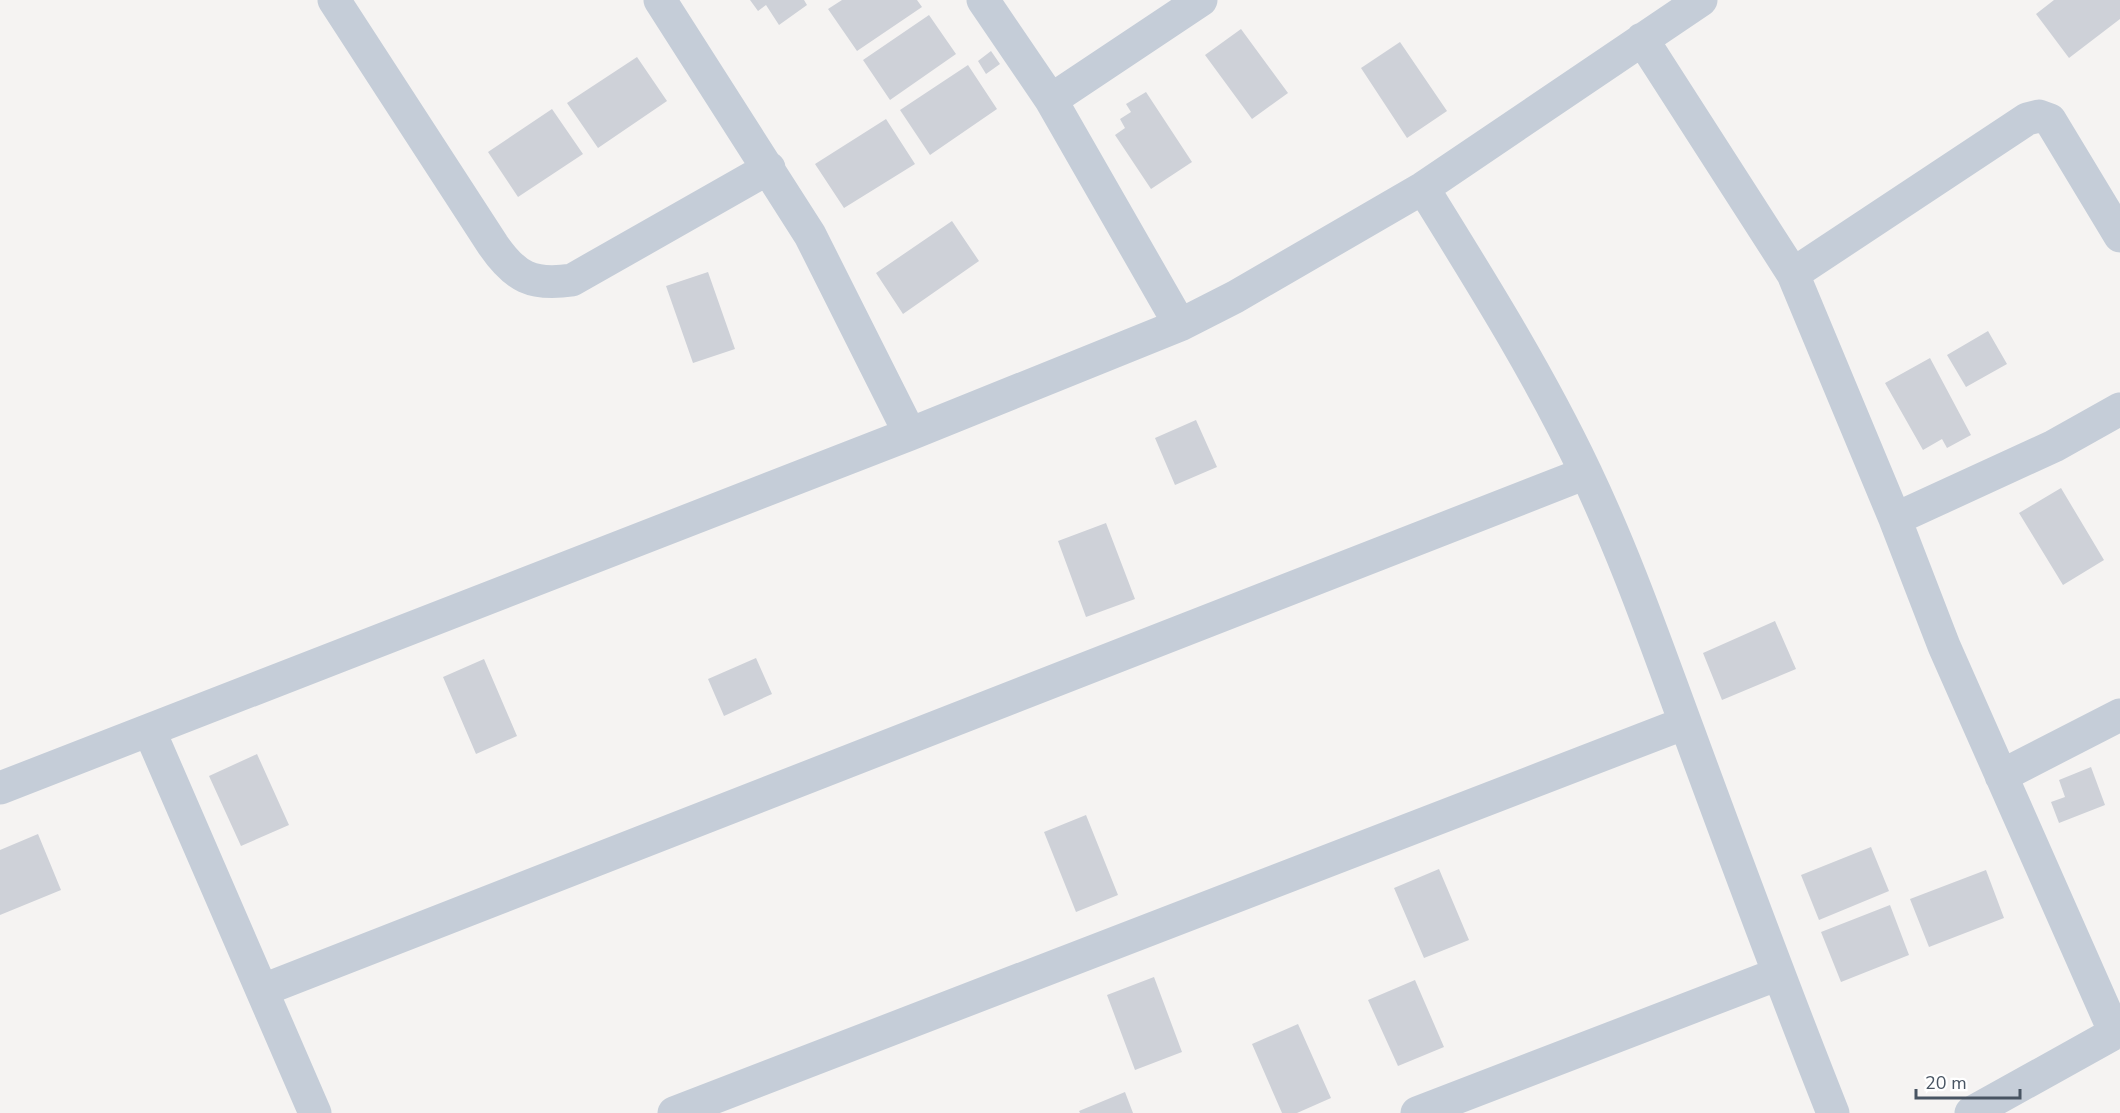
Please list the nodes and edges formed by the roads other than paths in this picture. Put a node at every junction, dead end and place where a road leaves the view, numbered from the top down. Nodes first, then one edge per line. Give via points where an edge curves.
1 (334, 0) edge
2 (660, 0) edge
3 (983, 0) edge
4 (1201, 0) edge
5 (1701, 0) edge
6 (1642, 39) junction
7 (1051, 100) junction
8 (769, 168) junction
9 (1424, 188) junction
10 (2120, 236) edge
11 (1793, 274) junction
12 (1180, 325) junction
13 (2120, 409) edge
14 (910, 434) junction
15 (1586, 473) junction
16 (1895, 519) junction
17 (2120, 715) edge
18 (1685, 723) junction
19 (150, 732) junction
20 (2001, 776) junction
21 (0, 789) edge
22 (1778, 974) junction
23 (263, 990) junction
24 (2117, 1032) edge
25 (315, 1113) edge
26 (674, 1113) edge
27 (1417, 1113) edge
28 (1833, 1113) edge
29 (1971, 1113) edge

1 - 8 street via 506,264 527,278 548,284 572,280
2 - 8 street
3 - 7 street
4 - 7 street
5 - 6 street
6 - 9 street
6 - 11 street
7 - 12 street
8 - 14 street via 810,235
9 - 12 street
9 - 15 street via 1552,403
10 - 11 street via 2050,120 2039,116 2027,119
11 - 16 street
12 - 14 street
13 - 16 street via 2054,446
14 - 19 street
15 - 18 street via 1639,594
15 - 23 street
16 - 20 street via 1944,646
17 - 20 street
18 - 22 street
18 - 26 street
19 - 21 street
19 - 23 street
20 - 24 street
22 - 27 street
22 - 28 street
23 - 25 street
24 - 29 street

